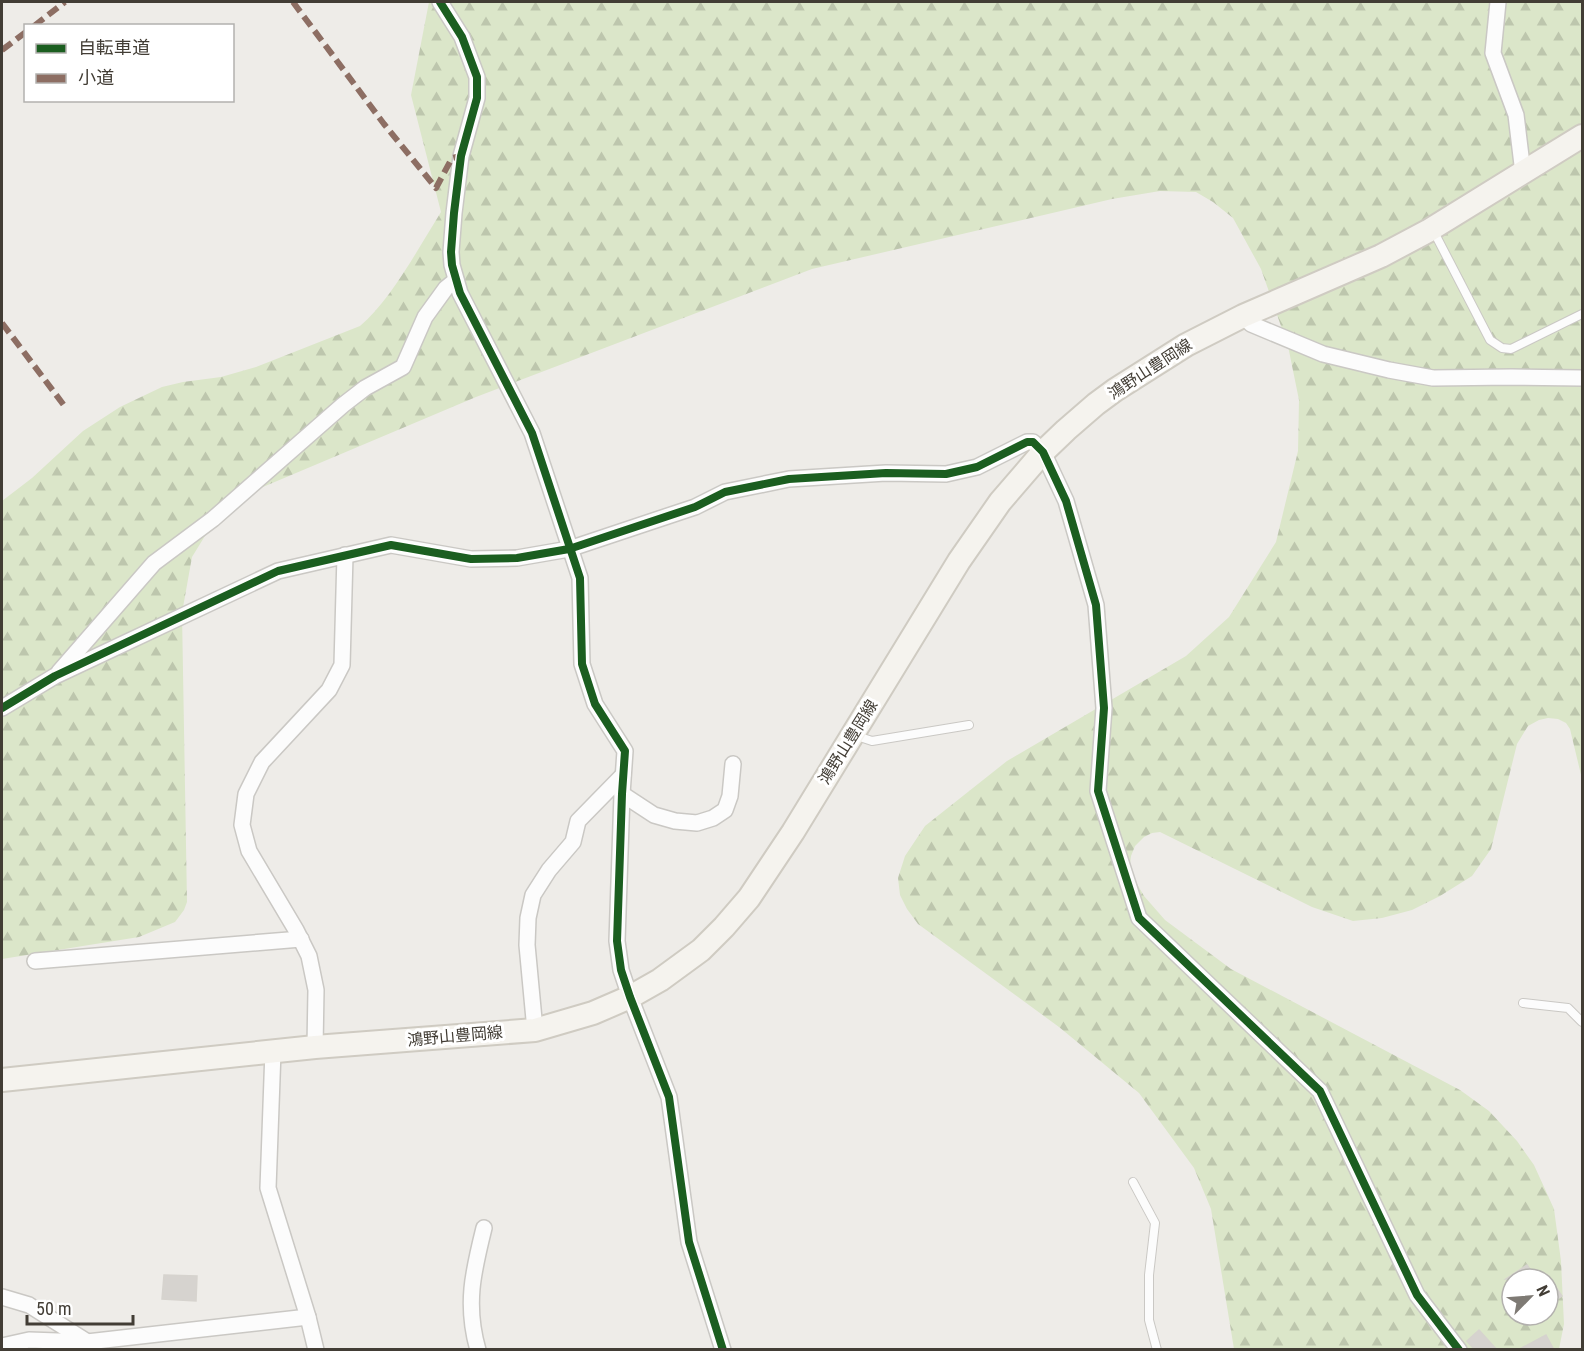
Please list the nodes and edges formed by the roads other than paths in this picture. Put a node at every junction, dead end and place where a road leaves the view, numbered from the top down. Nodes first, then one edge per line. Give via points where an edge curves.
1 (440, 2) edge
2 (1498, 2) edge
3 (1582, 136) edge
4 (1524, 173) junction
5 (1432, 229) junction
6 (456, 280) junction
7 (1582, 314) edge
8 (1243, 316) junction
9 (1582, 378) edge
10 (1043, 452) junction
11 (569, 549) junction
12 (345, 555) junction
13 (55, 676) junction
14 (2, 708) edge
15 (969, 725) dead end
16 (853, 735) junction
17 (733, 764) dead end
18 (623, 775) junction
19 (622, 794) junction
20 (301, 939) junction
21 (35, 961) dead end
22 (630, 998) junction
23 (1523, 1003) dead end
24 (1582, 1022) edge
25 (535, 1030) junction
26 (315, 1047) junction
27 (273, 1051) junction
28 (2, 1080) edge
29 (1133, 1182) dead end
30 (484, 1228) dead end
31 (2, 1297) edge
32 (308, 1317) junction
33 (96, 1344) edge
34 (2, 1346) edge
35 (316, 1350) edge
36 (478, 1350) edge
37 (723, 1350) edge
38 (1157, 1350) edge
39 (1460, 1350) edge

1 - 6 street via 462,37 477,77 477,98 461,156 454,213 451,252
2 - 4 street via 1493,53 1516,115
3 - 4 main road, 鴻野山豊岡線
4 - 5 main road, 鴻野山豊岡線
5 - 7 lane via 1491,340 1502,348 1511,348
5 - 8 main road, 鴻野山豊岡線 via 1381,256
6 - 11 street via 532,433
6 - 13 street via 425,317 403,367 343,405 213,519 154,563
8 - 9 street via 1251,324 1323,354 1389,370 1433,378
8 - 10 main road, 鴻野山豊岡線 via 1132,378 1096,404
10 - 11 street via 1034,442 1028,442 977,467 946,474 789,479 725,492 695,507
10 - 16 main road, 鴻野山豊岡線 via 1000,502 966,551
10 - 39 street via 1066,501 1095,605 1104,708 1098,791 1139,918 1320,1091 1417,1295
11 - 12 street via 517,558 471,559 391,545
11 - 18 street via 580,578 582,664 596,704 625,751
12 - 13 street via 278,570
12 - 20 street via 342,665 329,690 262,762 246,794 242,825 249,851
13 - 14 street
15 - 16 lane via 872,741
16 - 22 main road, 鴻野山豊岡線 via 740,910 701,950
17 - 19 street via 725,810 705,821 675,821 654,815
18 - 19 street
18 - 25 street via 578,821 573,842 533,895 527,945
19 - 22 street via 617,941
20 - 21 street
20 - 26 street via 316,990
22 - 25 main road, 鴻野山豊岡線
22 - 37 street via 669,1096 689,1242
23 - 24 lane via 1568,1008
25 - 26 main road, 鴻野山豊岡線
26 - 27 main road, 鴻野山豊岡線
27 - 28 main road, 鴻野山豊岡線
27 - 32 street via 268,1188
29 - 38 lane via 1155,1223 1149,1320
30 - 36 street via 473,1272 471,1307
31 - 33 street via 29,1305
32 - 33 street
32 - 35 street
33 - 34 street via 29,1340

